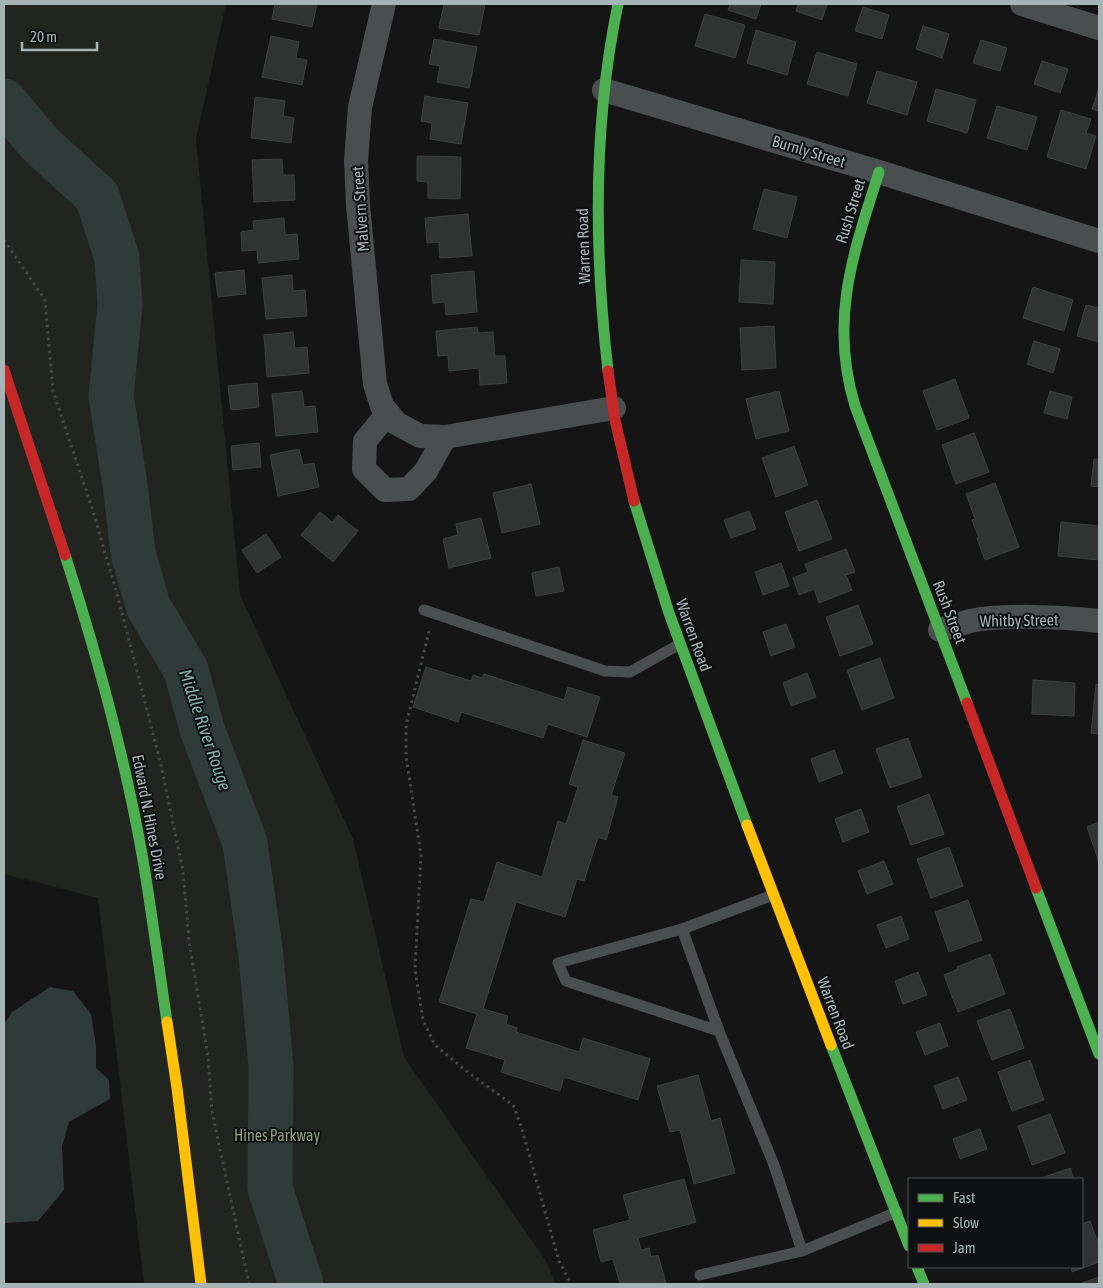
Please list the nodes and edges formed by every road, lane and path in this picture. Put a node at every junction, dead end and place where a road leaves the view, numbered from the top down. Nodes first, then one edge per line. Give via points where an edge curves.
1 (384, 4) edge
2 (618, 4) edge
3 (1022, 4) edge
4 (1099, 28) edge
5 (604, 90) junction
6 (879, 172) junction
7 (1099, 241) edge
8 (4, 370) edge
9 (8, 394) edge
10 (614, 408) junction
11 (388, 413) junction
12 (445, 437) junction
13 (428, 612) joint
14 (1099, 621) edge
15 (940, 630) junction
16 (680, 644) junction
17 (773, 895) junction
18 (682, 929) junction
19 (719, 1031) junction
20 (1099, 1054) edge
21 (896, 1212) junction
22 (908, 1243) edge
23 (802, 1251) junction
24 (917, 1268) edge
25 (700, 1275) dead end
26 (201, 1284) edge
27 (571, 1284) edge
28 (924, 1284) edge

1 - 11 street, Malvern Street via 360,107 356,162 375,384 382,406
2 - 5 street, Warren Road
3 - 4 street
5 - 6 street, Burnly Street
5 - 10 street, Warren Road via 598,176 598,252 603,327
6 - 7 street, Burnly Street
6 - 15 street, Rush Street via 846,284 842,326 844,358 855,406
8 - 9 street, Edward N. Hines Drive
9 - 26 street, Edward N. Hines Drive via 86,620 141,850 177,1088
10 - 12 street, Malvern Street
10 - 16 street, Warren Road via 637,513
11 - 12 street, Malvern Street via 396,423 420,436
11 - 12 street via 365,441 364,469 384,490 409,489 426,471
13 - 16 lane via 605,671 630,672
13 - 27 path via 406,725 406,756 421,855 415,968 423,1020 435,1045 513,1105 559,1261
14 - 15 street, Whitby Street via 1004,618 971,621
15 - 20 street, Rush Street
16 - 17 street, Warren Road
17 - 18 lane
17 - 21 street, Warren Road
18 - 19 lane
18 - 19 lane via 558,963 566,981
19 - 23 lane via 774,1165
21 - 22 street, Warren Road
21 - 23 lane
23 - 25 lane
24 - 28 street

